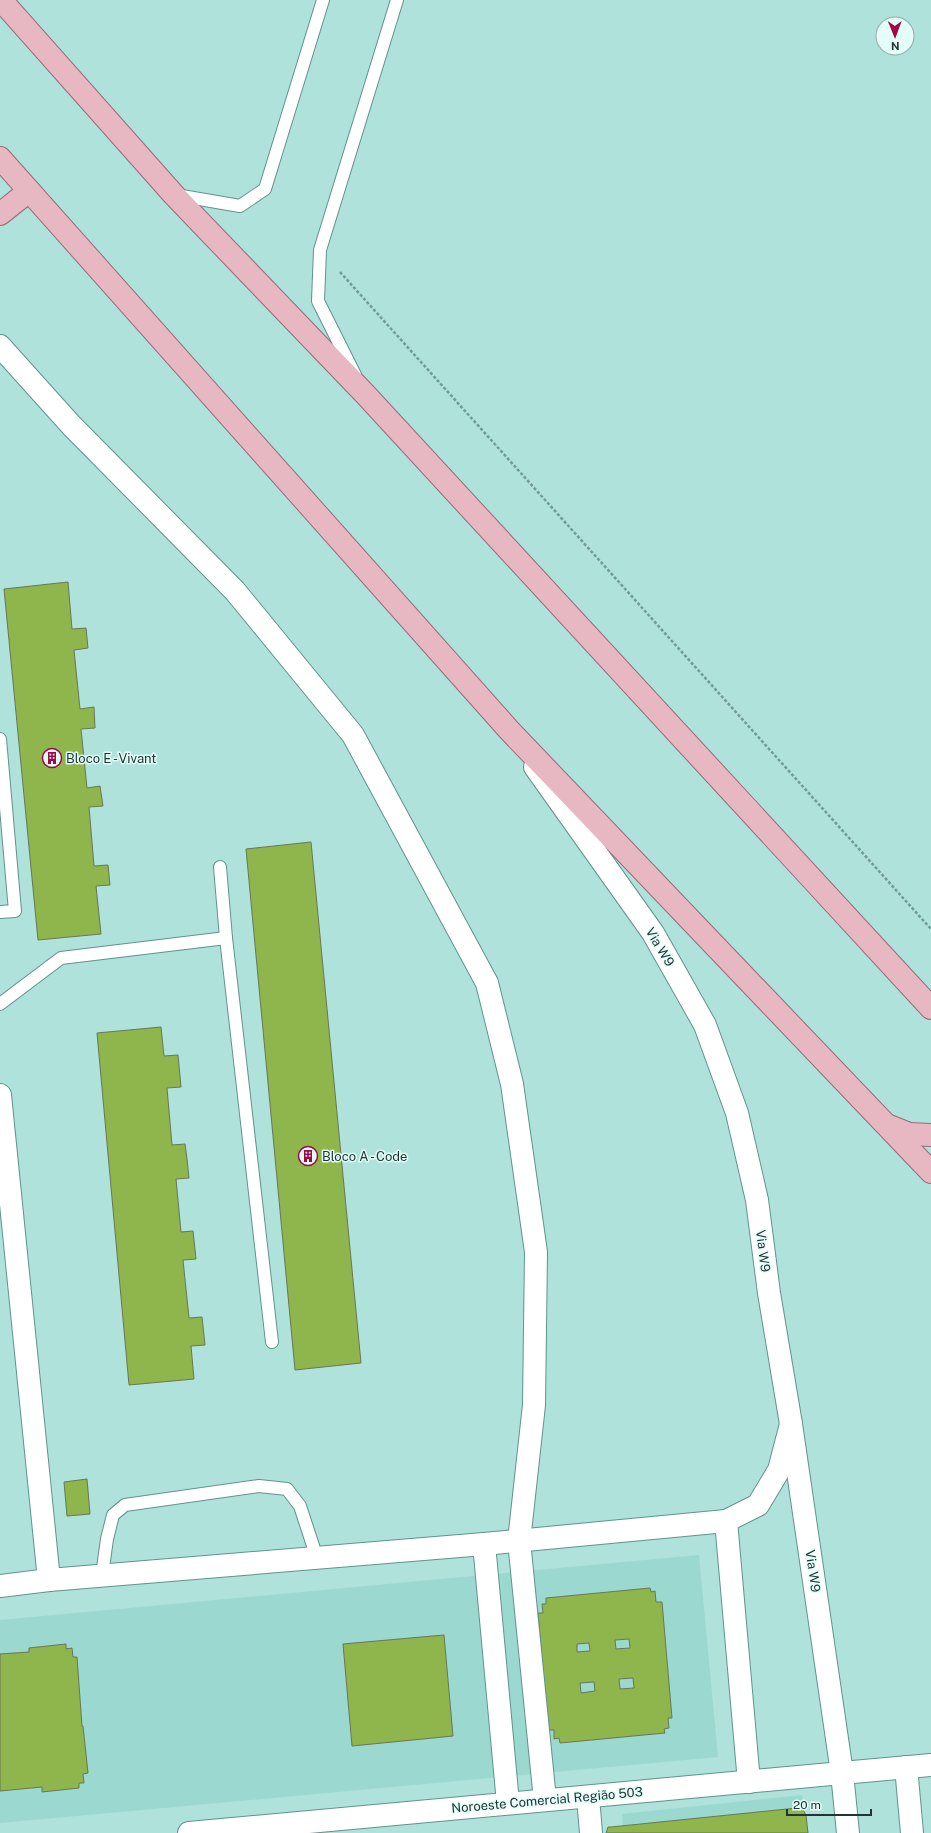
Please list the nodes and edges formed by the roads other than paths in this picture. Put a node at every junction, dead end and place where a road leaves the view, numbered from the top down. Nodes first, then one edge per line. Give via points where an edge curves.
1 (1, 0) edge
2 (323, 0) edge
3 (397, 0) edge
4 (0, 158) edge
5 (29, 191) junction
6 (174, 195) junction
7 (0, 214) edge
8 (0, 346) edge
9 (364, 394) junction
10 (509, 730) junction
11 (0, 739) edge
12 (220, 867) dead end
13 (0, 912) edge
14 (226, 938) junction
15 (0, 1004) edge
16 (931, 1008) edge
17 (0, 1095) edge
18 (886, 1125) junction
19 (931, 1135) edge
20 (931, 1172) edge
21 (9, 1272) edge
22 (272, 1342) dead end
23 (791, 1424) junction
24 (726, 1521) junction
25 (519, 1540) junction
26 (484, 1544) junction
27 (317, 1558) junction
28 (102, 1575) junction
29 (49, 1580) junction
30 (0, 1586) edge
31 (931, 1765) edge
32 (906, 1767) junction
33 (842, 1773) junction
34 (749, 1782) junction
35 (588, 1797) junction
36 (545, 1800) junction
37 (508, 1803) junction
38 (189, 1833) edge
39 (591, 1833) edge
40 (848, 1833) edge
41 (912, 1833) edge

1 - 6 main road
2 - 6 lane via 265,189 240,206
3 - 9 lane via 320,250 318,301
4 - 5 main road
5 - 7 main road
5 - 10 main road
6 - 9 main road
8 - 25 street via 71,425 234,591 353,735 488,983 512,1084 536,1252 534,1405
9 - 16 main road
10 - 18 main road
10 - 23 street, Via W9 via 653,933 705,1025 737,1113 757,1200 769,1293
11 - 13 lane via 15,911
12 - 14 lane
14 - 15 lane via 61,958
14 - 22 lane
17 - 21 street
18 - 19 main road via 909,1134
18 - 20 main road
21 - 29 street
23 - 24 street via 779,1470 758,1505
23 - 33 street, Via W9
24 - 25 street
24 - 34 street
25 - 26 street
25 - 36 street
26 - 27 street
26 - 37 street
27 - 28 street
27 - 28 lane via 300,1506 287,1489 259,1486 125,1505 113,1515
28 - 29 street
29 - 30 street
31 - 32 street, Noroeste Comercial Região 503
32 - 33 street, Noroeste Comercial Região 503
32 - 41 street
33 - 34 street, Noroeste Comercial Região 503
33 - 40 street, Via W9
34 - 35 street, Noroeste Comercial Região 503
35 - 36 street, Noroeste Comercial Região 503
35 - 39 street
36 - 37 street, Noroeste Comercial Região 503
37 - 38 street, Noroeste Comercial Região 503

